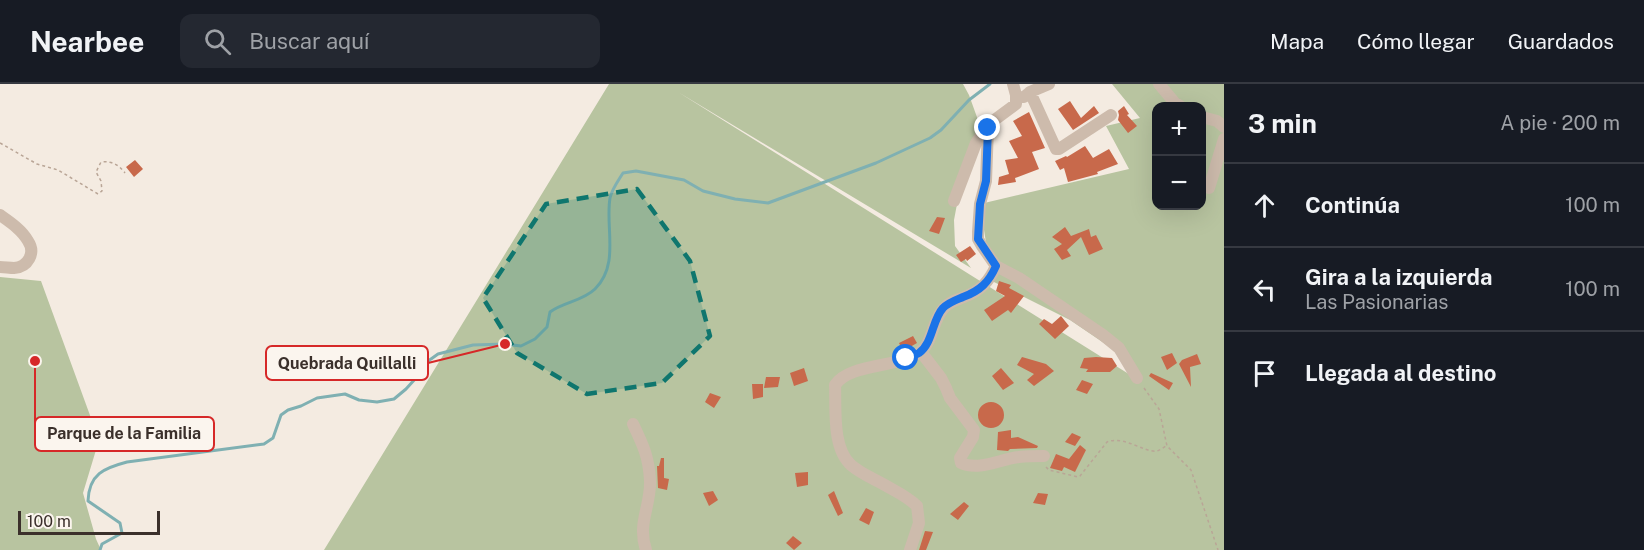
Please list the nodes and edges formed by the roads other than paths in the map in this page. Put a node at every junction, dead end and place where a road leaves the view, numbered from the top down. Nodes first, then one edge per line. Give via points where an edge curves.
1 (1013, 84) edge
2 (1049, 84) edge
3 (1159, 84) edge
4 (1030, 93) junction
5 (1174, 102) edge
6 (1016, 104) junction
7 (1111, 115) dead end
8 (1206, 118) edge
9 (1224, 127) edge
10 (988, 128) junction
11 (1224, 139) edge
12 (1209, 188) dead end
13 (954, 201) dead end
14 (0, 215) edge
15 (996, 266) junction
16 (0, 267) edge
17 (921, 352) junction
18 (1137, 378) road end
19 (633, 424) dead end
20 (1044, 456) road end
21 (646, 550) edge
22 (910, 550) edge

1 - 6 street
2 - 4 street
3 - 5 street
4 - 6 street
4 - 7 street via 1056,149
6 - 10 street
8 - 9 street
10 - 13 street via 976,143
10 - 15 street via 978,239
11 - 12 street
14 - 16 street via 23,234 32,248 24,265
15 - 17 street via 985,285 941,310
15 - 18 street via 1103,335 1119,348
17 - 20 street via 974,430 961,463 985,465
17 - 22 street via 844,375 835,385 836,427 842,453 849,463 907,496 917,506 919,523
19 - 21 street via 648,459 650,482 642,532

